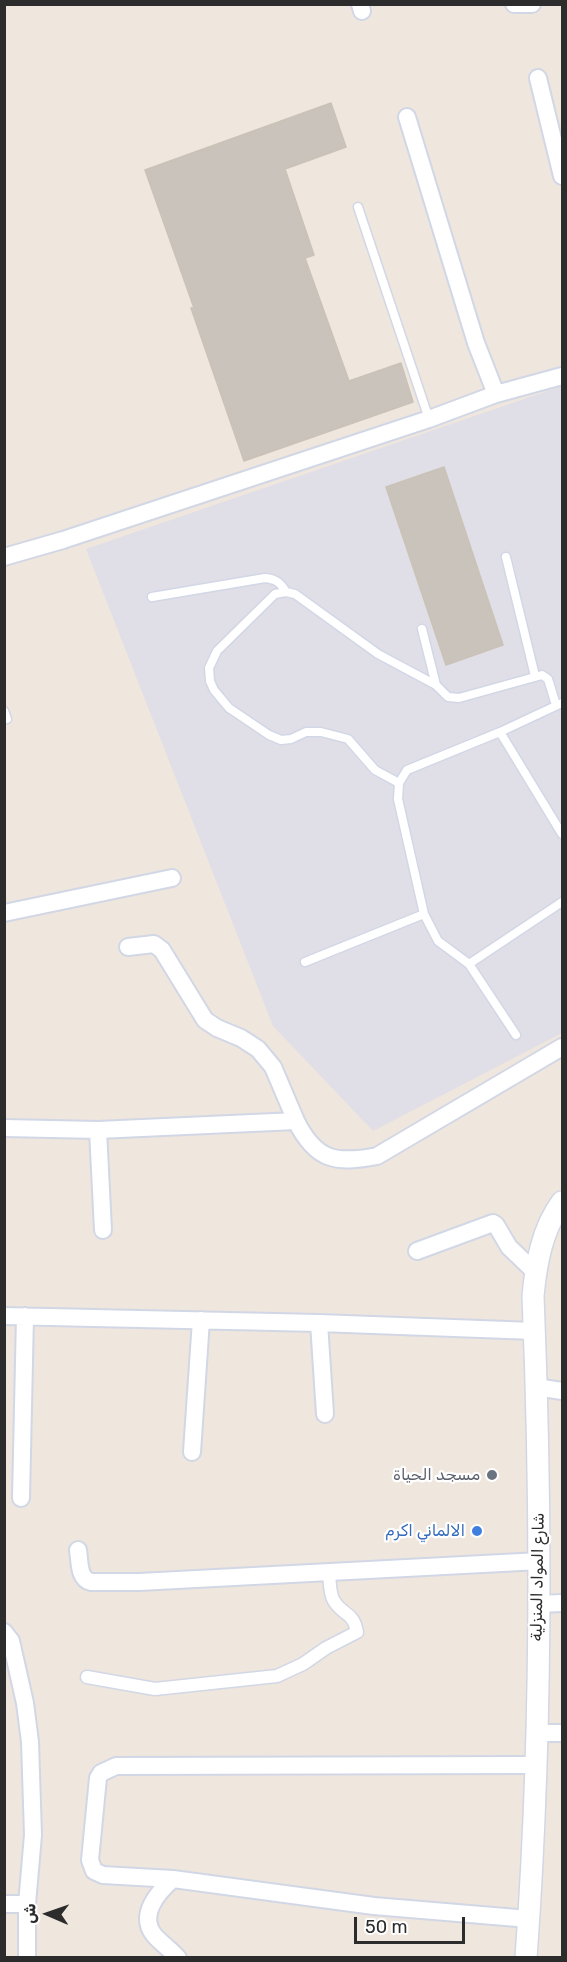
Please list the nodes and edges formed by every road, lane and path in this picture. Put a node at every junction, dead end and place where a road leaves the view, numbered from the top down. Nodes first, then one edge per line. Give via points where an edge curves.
1 (514, 4) edge
2 (532, 4) edge
3 (538, 78) dead end
4 (408, 117) dead end
5 (562, 176) edge
6 (357, 207) dead end
7 (562, 376) edge
8 (496, 394) junction
9 (429, 419) junction
10 (4, 557) edge
11 (506, 557) dead end
12 (286, 592) junction
13 (152, 597) dead end
14 (422, 629) dead end
15 (535, 676) junction
16 (436, 686) junction
17 (559, 704) edge
18 (500, 732) junction
19 (399, 783) junction
20 (562, 834) edge
21 (172, 878) dead end
22 (562, 902) edge
23 (4, 913) edge
24 (424, 914) junction
25 (128, 947) dead end
26 (305, 962) dead end
27 (469, 964) junction
28 (516, 1035) dead end
29 (562, 1047) edge
30 (296, 1121) junction
31 (4, 1128) edge
32 (98, 1130) junction
33 (562, 1202) edge
34 (103, 1230) dead end
35 (417, 1251) dead end
36 (535, 1272) junction
37 (4, 1316) edge
38 (25, 1316) junction
39 (201, 1320) junction
40 (319, 1323) junction
41 (534, 1331) junction
42 (536, 1387) junction
43 (562, 1391) edge
44 (325, 1414) dead end
45 (192, 1452) dead end
46 (21, 1498) dead end
47 (78, 1550) dead end
48 (540, 1561) junction
49 (329, 1572) junction
50 (562, 1603) edge
51 (537, 1604) junction
52 (4, 1632) edge
53 (87, 1677) dead end
54 (536, 1733) junction
55 (562, 1733) edge
56 (535, 1765) junction
57 (173, 1879) junction
58 (4, 1904) edge
59 (27, 1904) junction
60 (529, 1919) junction
61 (27, 1958) edge
62 (178, 1958) edge
63 (526, 1958) edge

1 - 2 street
3 - 5 street
4 - 8 street via 476,343
6 - 9 lane
7 - 8 street
8 - 9 street
9 - 10 street
11 - 15 lane
12 - 13 lane via 282,584 265,578
12 - 16 lane via 295,594 378,654
12 - 19 lane via 275,594 217,651 209,668 214,690 229,708 281,740 306,732 348,739 375,770
14 - 16 lane
15 - 16 lane via 459,698 448,697
15 - 17 lane via 548,679
17 - 18 lane
18 - 19 lane via 408,770
18 - 20 lane
19 - 24 lane via 398,799
21 - 23 street
22 - 27 lane
24 - 26 lane
24 - 27 lane via 438,940
25 - 30 street via 154,944 162,950 205,1020 258,1049 273,1067
27 - 28 lane
29 - 30 street via 377,1156 352,1161 331,1159 304,1137
30 - 32 street
31 - 32 street
32 - 34 street
33 - 36 street, شارع المواد المنزلية via 544,1236
35 - 36 street via 493,1223 509,1247
36 - 41 street, شارع المواد المنزلية
37 - 38 street
38 - 39 street
38 - 46 street
39 - 40 street
39 - 45 street
40 - 41 street
40 - 44 street
41 - 42 street, شارع المواد المنزلية
42 - 43 street
42 - 48 street, شارع المواد المنزلية
47 - 49 street via 82,1577 91,1582
48 - 49 street
48 - 51 street, شارع المواد المنزلية
49 - 53 street via 334,1601 355,1619 357,1632 277,1676 155,1689
50 - 51 street
51 - 54 street, شارع المواد المنزلية
52 - 59 street via 12,1641 30,1742 33,1835
54 - 55 street
54 - 56 street, شارع المواد المنزلية
56 - 57 street via 129,1765 100,1773 90,1860 94,1871 103,1875
56 - 60 street, شارع المواد المنزلية
57 - 60 street via 374,1906
57 - 62 street via 160,1890 150,1907 149,1923 153,1934
58 - 59 street
59 - 61 street
60 - 63 street, شارع المواد المنزلية

